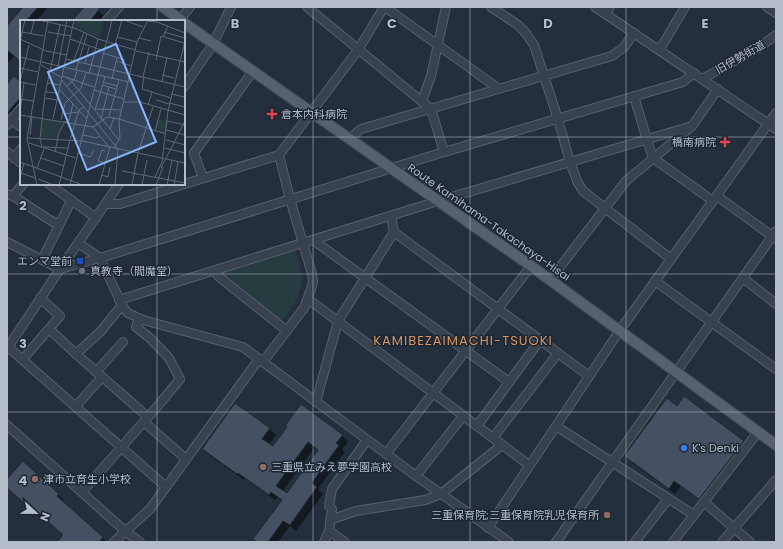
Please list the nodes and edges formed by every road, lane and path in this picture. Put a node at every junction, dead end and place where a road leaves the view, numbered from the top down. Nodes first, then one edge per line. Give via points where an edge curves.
1 (119, 7) edge
2 (163, 7) edge
3 (190, 7) edge
4 (231, 7) edge
5 (307, 7) edge
6 (385, 7) edge
7 (446, 7) edge
8 (492, 7) edge
9 (595, 7) edge
10 (685, 7) edge
11 (767, 7) edge
12 (608, 10) edge
13 (776, 13) edge
14 (107, 20) edge
15 (181, 20) edge
16 (183, 20) edge
17 (185, 23) edge
18 (634, 33) junction
19 (776, 35) edge
20 (213, 44) junction
21 (438, 45) junction
22 (660, 49) junction
23 (358, 50) junction
24 (253, 71) junction
25 (694, 73) junction
26 (545, 75) junction
27 (702, 79) junction
28 (185, 86) edge
29 (499, 89) junction
30 (718, 89) junction
31 (634, 96) junction
32 (422, 101) junction
33 (20, 109) edge
34 (431, 109) junction
35 (311, 111) junction
36 (776, 113) edge
37 (558, 119) junction
38 (9, 123) edge
39 (769, 124) junction
40 (692, 126) junction
41 (20, 127) edge
42 (776, 129) edge
43 (349, 139) junction
44 (646, 140) junction
45 (7, 152) edge
46 (444, 152) junction
47 (279, 155) junction
48 (653, 158) junction
49 (18, 160) edge
50 (570, 162) junction
51 (392, 168) junction
52 (203, 178) junction
53 (185, 184) edge
54 (22, 185) edge
55 (50, 185) edge
56 (117, 185) edge
57 (181, 185) edge
58 (10, 195) edge
59 (290, 199) junction
60 (715, 199) junction
61 (438, 200) junction
62 (71, 201) junction
63 (105, 204) junction
64 (605, 208) junction
65 (391, 216) junction
66 (96, 218) junction
67 (60, 223) junction
68 (394, 232) junction
69 (775, 235) edge
70 (312, 240) junction
71 (7, 242) edge
72 (78, 243) junction
73 (303, 243) junction
74 (100, 258) junction
75 (671, 259) junction
76 (42, 260) junction
77 (531, 266) junction
78 (60, 269) junction
79 (216, 270) junction
80 (365, 278) junction
81 (743, 278) junction
82 (550, 280) junction
83 (655, 281) junction
84 (40, 298) junction
85 (308, 299) junction
86 (120, 303) junction
87 (776, 304) edge
88 (498, 309) junction
89 (139, 319) junction
90 (338, 321) junction
91 (712, 322) junction
92 (49, 329) junction
93 (620, 330) junction
94 (287, 331) junction
95 (540, 340) junction
96 (123, 342) dead end
97 (7, 347) edge
98 (466, 351) junction
99 (558, 353) junction
100 (76, 354) junction
101 (23, 359) junction
102 (261, 360) junction
103 (776, 369) edge
104 (676, 372) junction
105 (99, 374) junction
106 (589, 376) junction
107 (509, 382) junction
108 (433, 393) junction
109 (316, 402) junction
110 (76, 406) junction
111 (463, 416) junction
112 (146, 419) junction
113 (7, 425) edge
114 (477, 426) junction
115 (556, 426) junction
116 (758, 432) junction
117 (493, 438) junction
118 (367, 440) junction
119 (776, 444) edge
120 (502, 445) junction
121 (121, 447) junction
122 (386, 454) junction
123 (186, 459) junction
124 (612, 463) junction
125 (529, 465) junction
126 (416, 476) junction
127 (776, 480) edge
128 (166, 487) junction
129 (82, 492) junction
130 (441, 494) junction
131 (668, 499) junction
132 (704, 502) junction
133 (694, 515) junction
134 (330, 520) junction
135 (488, 528) junction
136 (734, 528) junction
137 (125, 530) junction
138 (329, 531) junction
139 (114, 542) edge
140 (140, 542) edge
141 (324, 542) edge
142 (345, 542) edge
143 (509, 542) edge
144 (556, 542) edge
145 (635, 542) edge
146 (673, 542) edge
147 (722, 542) edge
148 (750, 542) edge

1 - 14 street
2 - 15 main road, Route Kamihama-Takachaya-Hisai
3 - 16 street
4 - 20 street
5 - 23 street
6 - 21 street
6 - 23 street
7 - 21 street
8 - 26 street via 518,25 530,38
9 - 12 street
10 - 22 street
11 - 13 street
12 - 18 street
17 - 20 main road, Route Kamihama-Takachaya-Hisai
18 - 22 street
18 - 26 street via 624,47 612,56
19 - 27 street, 旧伊勢街道
20 - 24 main road, Route Kamihama-Takachaya-Hisai
20 - 28 street
21 - 29 street
21 - 32 street
22 - 25 street
23 - 32 street
23 - 35 street
24 - 35 main road, Route Kamihama-Takachaya-Hisai
24 - 52 street via 194,153
25 - 27 street
25 - 31 street via 683,82
26 - 29 street
26 - 37 street
27 - 30 street
29 - 34 street
30 - 39 street
30 - 40 street
31 - 37 street
31 - 44 street
32 - 34 street
33 - 38 street
34 - 43 street via 361,129
34 - 46 street
35 - 43 main road, Route Kamihama-Takachaya-Hisai
35 - 47 street
36 - 39 street
37 - 46 street
37 - 50 street
38 - 41 street
39 - 42 street
39 - 60 street
40 - 44 street
40 - 48 street
43 - 51 main road, Route Kamihama-Takachaya-Hisai
44 - 48 street
44 - 50 street
45 - 49 street
46 - 51 street
47 - 52 street
47 - 59 street
48 - 60 street
48 - 64 street via 626,181
50 - 61 street
50 - 64 street via 583,191
51 - 59 street
51 - 61 main road, Route Kamihama-Takachaya-Hisai
52 - 53 street
54 - 58 street
55 - 62 street
56 - 63 street
57 - 63 street via 120,204
58 - 67 street via 53,222
59 - 73 street
59 - 74 street
60 - 69 street
60 - 75 street
61 - 65 street
61 - 77 main road, Route Kamihama-Takachaya-Hisai
62 - 66 street
62 - 67 street
63 - 66 street
64 - 75 street
64 - 82 street
65 - 68 street
65 - 70 street
66 - 72 street
67 - 76 street
68 - 80 street
68 - 88 street
69 - 81 street
70 - 73 street
70 - 80 street
71 - 76 street
72 - 74 street
72 - 78 street
73 - 79 street
73 - 85 street via 313,282
74 - 78 street
74 - 86 street
75 - 83 street
76 - 78 street
77 - 82 main road, Route Kamihama-Takachaya-Hisai
77 - 88 street
78 - 84 street
79 - 86 street
79 - 94 street via 218,276
80 - 90 street
80 - 98 street
81 - 87 street
81 - 91 street
82 - 93 main road, Route Kamihama-Takachaya-Hisai
83 - 91 street
83 - 93 street
84 - 92 street via 60,316
84 - 97 street
85 - 90 street
85 - 94 street
86 - 89 street via 128,313
86 - 100 street via 101,331
88 - 95 street
88 - 98 street
89 - 102 street via 243,347
89 - 112 street via 136,327 169,358 180,379
90 - 108 street
90 - 109 street
91 - 103 street
91 - 104 street
92 - 100 street
92 - 101 street
93 - 104 main road, Route Kamihama-Takachaya-Hisai
93 - 106 street
94 - 102 street
95 - 99 street
95 - 107 street
96 - 105 street
97 - 101 street
98 - 107 street
98 - 108 street
99 - 106 street
99 - 117 street
100 - 105 street
101 - 110 street
102 - 109 street
102 - 123 street
104 - 116 main road, Route Kamihama-Takachaya-Hisai
104 - 124 street
105 - 110 street
105 - 112 street
106 - 115 street
107 - 114 street
108 - 111 street
108 - 122 street
109 - 118 street
110 - 121 street
111 - 114 street
111 - 126 street
112 - 121 street
112 - 123 street
113 - 129 street
114 - 117 street
115 - 124 street
115 - 125 street
116 - 119 main road, Route Kamihama-Takachaya-Hisai
116 - 132 street
117 - 120 street
118 - 122 street
118 - 134 street via 332,489
120 - 125 street
120 - 130 street
121 - 128 street
121 - 129 street
122 - 126 street
123 - 128 street
124 - 131 street
124 - 144 street
125 - 135 street
126 - 130 street
127 - 136 street
128 - 137 street via 150,508
129 - 137 street
130 - 134 street via 425,500 356,511
130 - 135 street
131 - 133 street
131 - 145 street
132 - 133 street
132 - 136 street
133 - 146 street
134 - 138 street
135 - 143 street
136 - 147 street
136 - 148 street
137 - 139 street
137 - 140 street
138 - 141 street
138 - 142 street

